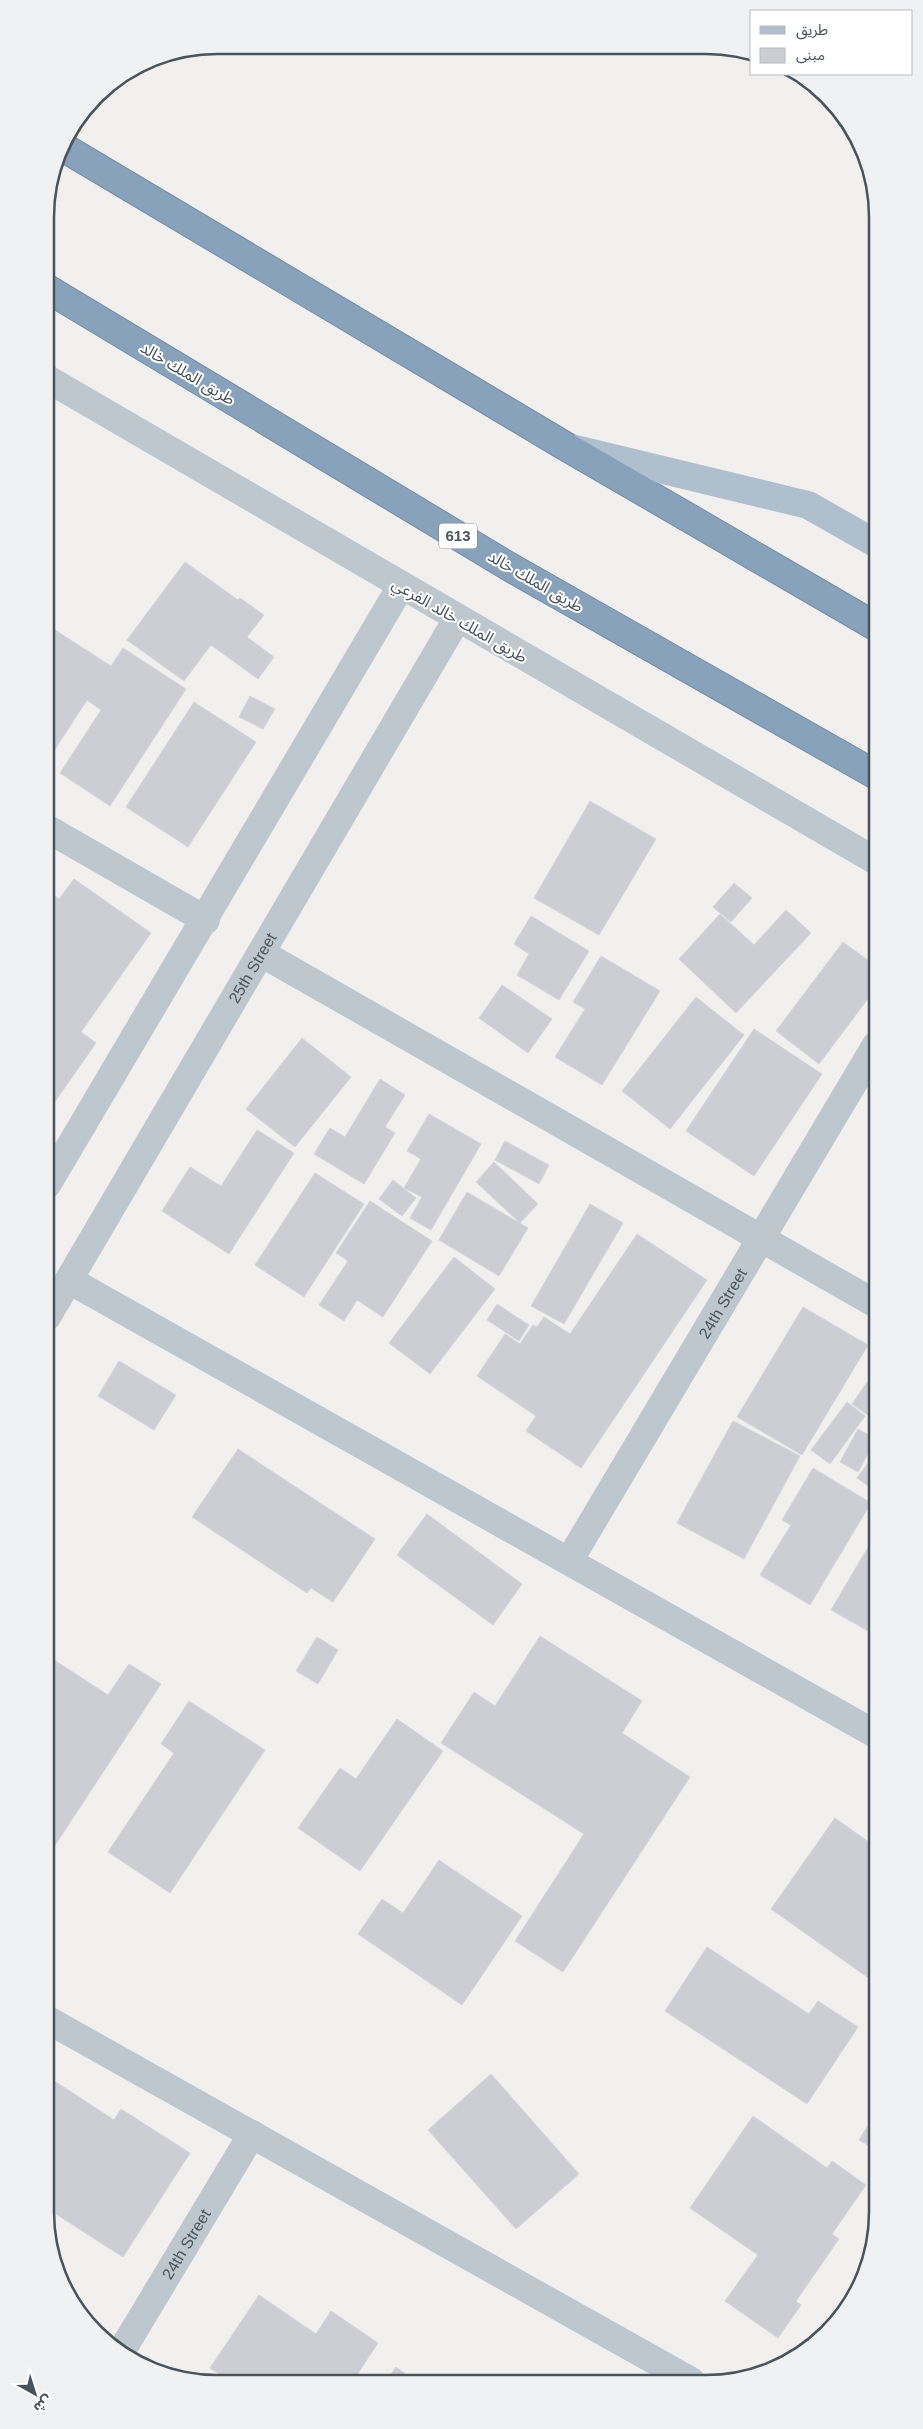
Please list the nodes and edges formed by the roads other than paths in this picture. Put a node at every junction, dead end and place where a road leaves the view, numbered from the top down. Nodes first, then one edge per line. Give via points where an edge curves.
1 (68, 150) edge
2 (54, 293) edge
3 (54, 383) edge
4 (565, 446) junction
5 (869, 541) edge
6 (401, 586) junction
7 (457, 619) junction
8 (869, 623) edge
9 (869, 771) edge
10 (54, 833) edge
11 (869, 857) edge
12 (206, 920) junction
13 (261, 953) junction
14 (869, 1057) edge
15 (54, 1173) edge
16 (762, 1239) junction
17 (69, 1280) junction
18 (869, 1300) edge
19 (54, 1305) edge
20 (569, 1562) junction
21 (869, 1730) edge
22 (54, 2023) edge
23 (252, 2134) junction
24 (124, 2346) edge
25 (680, 2375) edge

1 - 4 highway
2 - 9 highway, طريق الملك خالد / 613 via 508,566
3 - 6 street, طريق الملك خالد الفرعي
4 - 5 main road via 808,506
4 - 8 highway
6 - 7 street, طريق الملك خالد الفرعي
6 - 12 street
7 - 11 street, طريق الملك خالد الفرعي
7 - 13 street, 25th Street
10 - 12 street
12 - 15 street
13 - 16 street
13 - 17 street, 25th Street
14 - 16 street, 24th Street
16 - 18 street
16 - 20 street, 24th Street
17 - 19 street, 25th Street
17 - 20 street
20 - 21 street
22 - 23 street
23 - 24 street, 24th Street
23 - 25 street

